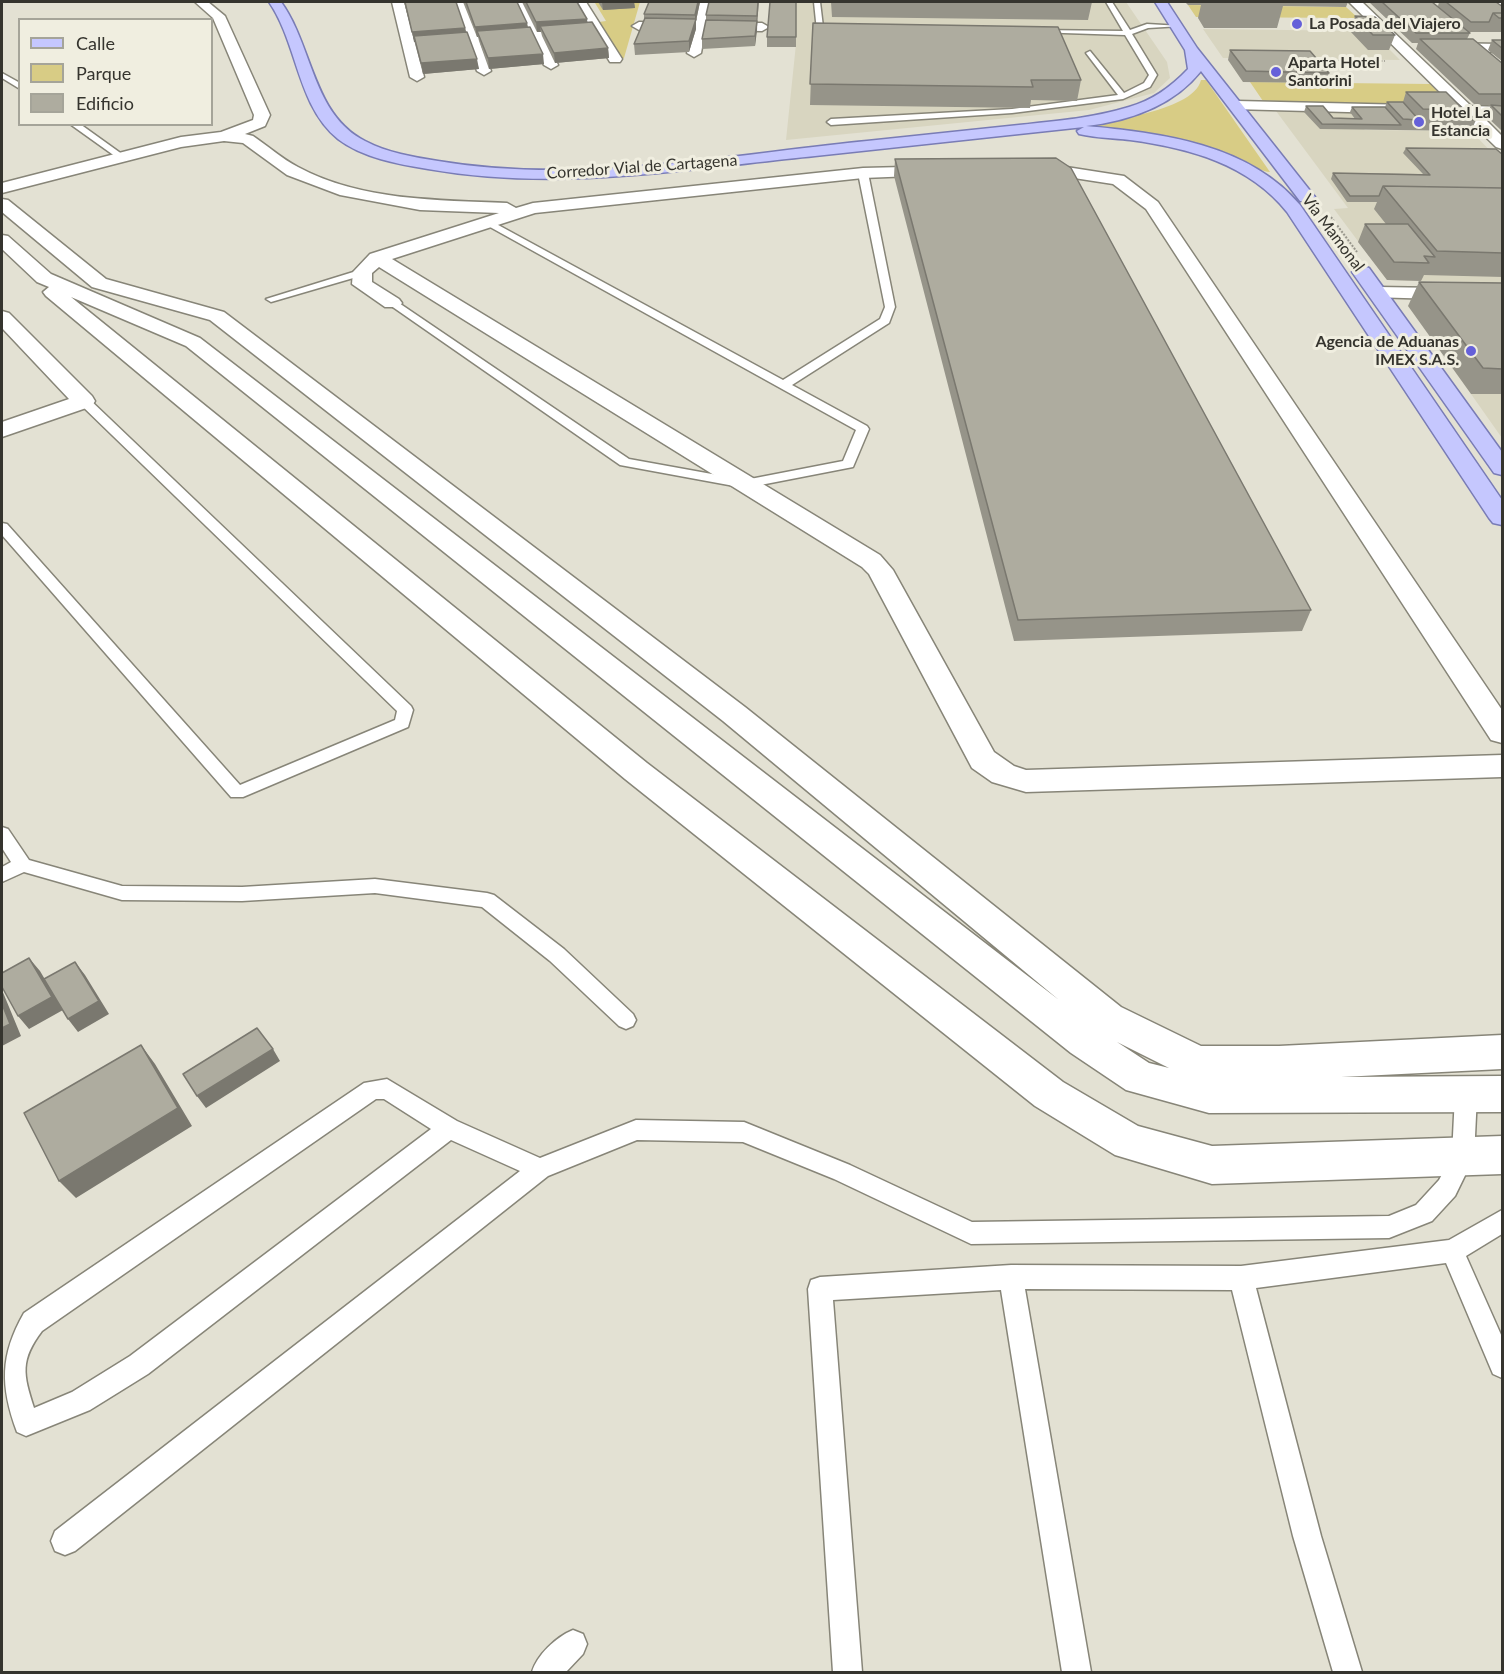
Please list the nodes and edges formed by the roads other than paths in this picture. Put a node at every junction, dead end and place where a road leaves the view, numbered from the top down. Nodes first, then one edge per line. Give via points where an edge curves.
1 (201, 2) edge
2 (275, 2) edge
3 (458, 2) edge
4 (519, 2) edge
5 (580, 2) edge
6 (704, 2) edge
7 (817, 2) edge
8 (1108, 2) edge
9 (1161, 2) edge
10 (1355, 2) edge
11 (1492, 2) edge
12 (402, 3) edge
13 (1503, 3) edge
14 (1477, 5) edge
15 (644, 10) edge
16 (765, 10) dead end
17 (1503, 16) edge
18 (1177, 26) junction
19 (700, 27) junction
20 (596, 29) junction
21 (843, 29) edge
22 (1022, 32) edge
23 (1129, 33) junction
24 (1457, 33) edge
25 (534, 34) junction
26 (473, 39) junction
27 (408, 45) junction
28 (1403, 47) junction
29 (1475, 48) junction
30 (1503, 48) edge
31 (1192, 50) junction
32 (694, 53) dead end
33 (1090, 53) dead end
34 (615, 59) dead end
35 (1489, 60) edge
36 (551, 65) edge
37 (484, 71) edge
38 (2, 75) edge
39 (417, 77) dead end
40 (18, 86) edge
41 (1123, 97) junction
42 (1236, 106) junction
43 (1468, 111) junction
44 (1503, 111) edge
45 (831, 122) dead end
46 (77, 126) edge
47 (1026, 129) junction
48 (224, 136) junction
49 (1503, 144) edge
50 (122, 157) junction
51 (1003, 167) edge
52 (956, 169) edge
53 (863, 173) junction
54 (1274, 186) joint
55 (2, 188) edge
56 (2, 204) edge
57 (533, 208) junction
58 (486, 222) junction
59 (2, 240) edge
60 (1338, 240) dead end
61 (1351, 257) dead end
62 (370, 265) junction
63 (44, 278) junction
64 (1378, 293) junction
65 (1503, 295) edge
66 (271, 299) dead end
67 (392, 303) joint
68 (2, 317) edge
69 (785, 384) junction
70 (84, 401) junction
71 (2, 430) edge
72 (1503, 468) edge
73 (744, 484) junction
74 (1503, 518) edge
75 (2, 527) edge
76 (1503, 733) edge
77 (1503, 766) edge
78 (2, 834) edge
79 (23, 865) junction
80 (2, 875) edge
81 (626, 1020) dead end
82 (1503, 1052) edge
83 (1503, 1094) edge
84 (1466, 1095) junction
85 (449, 1128) junction
86 (1503, 1155) edge
87 (1463, 1157) junction
88 (540, 1170) junction
89 (1503, 1221) edge
90 (1452, 1251) junction
91 (1011, 1277) junction
92 (1240, 1278) junction
93 (1503, 1365) edge
94 (65, 1541) dead end
95 (573, 1644) dead end
96 (546, 1672) edge
97 (847, 1672) edge
98 (1077, 1672) edge
99 (1348, 1672) edge

1 - 48 street via 219,16 262,114 260,123 252,128
2 - 47 main road, Corredor Vial de Cartagena via 303,54 315,99 334,127 377,153 428,165 522,174 599,173
3 - 26 street
4 - 25 street
5 - 20 street
6 - 19 street
7 - 21 lane via 820,29
8 - 23 lane
9 - 18 main road, Vía Mamonal
10 - 28 street
11 - 13 lane
12 - 27 street
14 - 17 street via 1488,5
15 - 19 street via 637,31
16 - 19 street via 761,32
18 - 23 lane via 1147,26
18 - 31 main road, Vía Mamonal
19 - 32 street
20 - 25 street
20 - 34 street
22 - 23 lane
23 - 41 lane via 1154,75 1147,85
24 - 29 street
25 - 26 street
25 - 36 street
26 - 27 street
26 - 37 street
27 - 39 street
28 - 29 street
28 - 43 street
29 - 30 street
29 - 35 street
31 - 42 main road, Vía Mamonal
31 - 47 main road, Corredor Vial de Cartagena via 1194,70 1179,90 1144,108 1092,121
33 - 41 lane
38 - 40 lane
41 - 45 lane via 1012,111
42 - 43 street
42 - 60 main road, Vía Mamonal
43 - 44 street
43 - 49 street
46 - 50 lane
47 - 54 main road, Corredor Vial de Cartagena via 1119,134 1179,146 1232,163
48 - 50 street
48 - 57 street via 247,139 294,171 346,190 420,205
50 - 55 street
51 - 76 street via 1026,165 1118,180 1152,206
52 - 53 street
53 - 57 street
53 - 69 lane via 890,307 885,321
54 - 74 main road, Vía Mamonal via 1294,209
56 - 82 street via 99,283 218,316 734,714 1108,1018 1199,1063
57 - 58 street
58 - 62 street
58 - 69 lane
59 - 63 street
61 - 64 main road, Vía Mamonal
62 - 66 lane
62 - 67 street via 362,284
62 - 73 street
63 - 84 street via 193,342 1075,1034 1140,1078 1209,1095
63 - 87 street via 58,298 636,771 1049,1094 1129,1142 1212,1165
64 - 65 street
64 - 72 main road, Vía Mamonal
67 - 73 lane via 625,462
68 - 70 street
69 - 73 lane via 863,429 848,464
70 - 71 street
70 - 75 lane via 405,710 402,723 237,793
73 - 77 street via 880,570 983,760 1003,774 1026,781
78 - 79 lane
79 - 80 lane
79 - 81 lane via 122,893 242,894 375,886 487,900 557,955
83 - 84 street
84 - 87 lane
85 - 85 lane via 172,1340 51,1417 26,1422 10,1371 16,1342 33,1322 372,1090 387,1089
85 - 88 lane
86 - 87 street
87 - 88 lane via 1447,1188 1424,1213 1389,1227 983,1233 971,1233 842,1172 744,1132 636,1130
88 - 94 lane
89 - 90 lane
90 - 92 lane
90 - 93 lane
91 - 92 lane
91 - 97 lane via 820,1289
91 - 98 lane
92 - 99 lane via 1307,1536
95 - 96 lane

